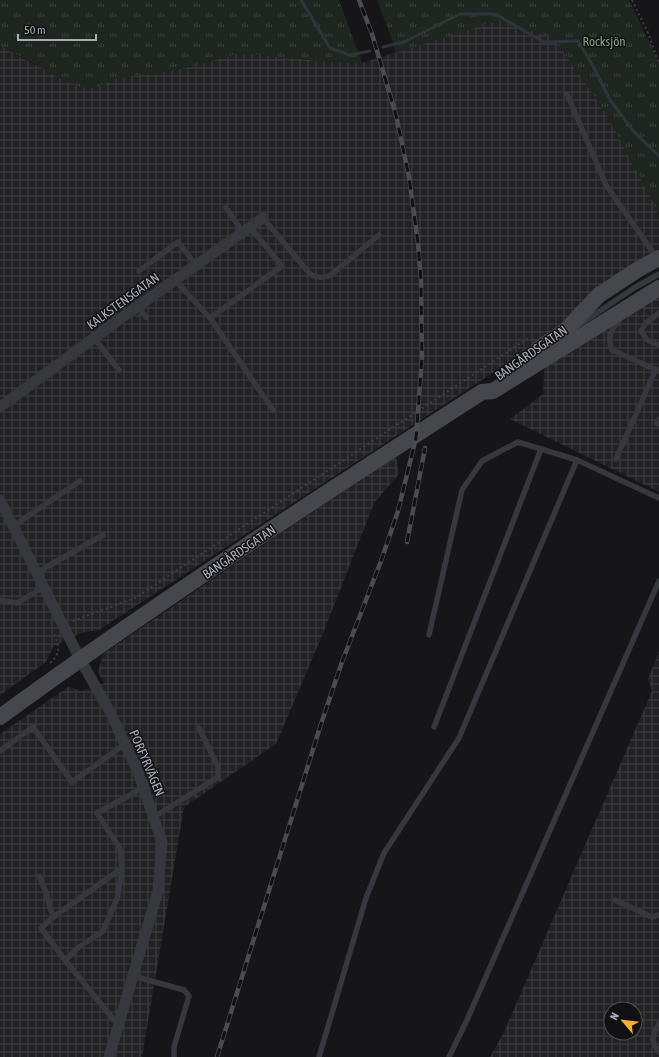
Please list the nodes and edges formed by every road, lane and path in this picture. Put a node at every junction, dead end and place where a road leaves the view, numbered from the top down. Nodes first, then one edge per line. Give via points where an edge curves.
1 (632, 0) edge
2 (659, 63) edge
3 (567, 94) dead end
4 (226, 208) dead end
5 (263, 218) joint
6 (246, 229) junction
7 (379, 234) dead end
8 (658, 264) edge
9 (196, 265) junction
10 (139, 272) dead end
11 (175, 280) junction
12 (659, 288) edge
13 (632, 305) junction
14 (138, 307) junction
15 (659, 313) edge
16 (146, 317) dead end
17 (210, 318) junction
18 (533, 336) dead end
19 (94, 338) junction
20 (659, 344) edge
21 (534, 357) dead end
22 (119, 370) dead end
23 (514, 370) dead end
24 (657, 370) edge
25 (482, 392) junction
26 (0, 407) edge
27 (273, 410) dead end
28 (659, 420) edge
29 (659, 424) edge
30 (542, 449) junction
31 (616, 459) dead end
32 (577, 460) junction
33 (80, 481) dead end
34 (659, 498) edge
35 (0, 500) edge
36 (13, 526) junction
37 (103, 535) dead end
38 (36, 573) junction
39 (659, 581) edge
40 (44, 587) junction
41 (0, 600) edge
42 (63, 626) junction
43 (429, 635) dead end
44 (80, 659) junction
45 (49, 665) dead end
46 (0, 717) edge
47 (434, 727) dead end
48 (199, 728) dead end
49 (125, 744) junction
50 (0, 751) edge
51 (144, 788) junction
52 (154, 817) junction
53 (122, 868) junction
54 (39, 876) dead end
55 (616, 900) dead end
56 (659, 915) edge
57 (55, 916) junction
58 (65, 960) junction
59 (133, 976) junction
60 (659, 1023) edge
61 (118, 1026) junction
62 (659, 1052) edge
63 (109, 1057) edge
64 (174, 1057) edge
65 (319, 1057) edge
66 (449, 1057) edge

1 - 2 path
3 - 8 lane via 606,184 652,251
4 - 6 lane
5 - 6 street, KALKSTENSGATAN
5 - 7 lane via 310,274 317,277 332,274
6 - 9 street, KALKSTENSGATAN
6 - 17 lane via 282,266
8 - 21 lane, BANGÅRDSGATAN via 614,302
8 - 25 main road, BANGÅRDSGATAN via 637,270 599,295 565,331 488,383
9 - 10 lane via 178,242
9 - 11 street, KALKSTENSGATAN
11 - 14 street, KALKSTENSGATAN
11 - 17 lane
12 - 13 main road, BANGÅRDSGATAN
13 - 24 lane via 611,331 609,342 612,350
13 - 25 main road, BANGÅRDSGATAN via 493,391
14 - 16 lane
14 - 19 street, KALKSTENSGATAN
15 - 20 lane via 645,324 641,331 647,340
17 - 27 lane
18 - 42 path via 134,598
19 - 22 lane
19 - 26 street, KALKSTENSGATAN
23 - 25 lane, BANGÅRDSGATAN
24 - 31 lane
25 - 44 main road, BANGÅRDSGATAN
28 - 29 lane
30 - 32 lane
30 - 43 lane via 518,442 482,461 462,490
30 - 47 lane
32 - 34 lane
32 - 65 lane via 459,738 384,853 366,898
33 - 36 lane
35 - 36 street, PORFYRVÄGEN
36 - 38 street, PORFYRVÄGEN
37 - 38 lane
38 - 40 street, PORFYRVÄGEN
39 - 66 lane
40 - 41 lane via 17,604
40 - 42 street, PORFYRVÄGEN
42 - 44 street, PORFYRVÄGEN
42 - 45 path via 53,631 59,648 56,658
44 - 46 main road, BANGÅRDSGATAN
44 - 49 street, PORFYRVÄGEN
48 - 52 lane via 218,768 218,777
49 - 50 lane via 72,782 33,727
49 - 51 street, PORFYRVÄGEN
51 - 52 street, PORFYRVÄGEN
51 - 53 lane via 97,813 120,849
52 - 59 street, PORFYRVÄGEN via 162,842 158,891
53 - 57 lane
53 - 58 lane via 118,896 103,931
54 - 57 lane
55 - 56 lane via 652,917
57 - 58 lane via 41,928
58 - 61 lane
59 - 61 street, PORFYRVÄGEN
59 - 64 lane via 184,990 189,996 174,1047
60 - 62 lane via 652,1038
61 - 63 street, PORFYRVÄGEN

